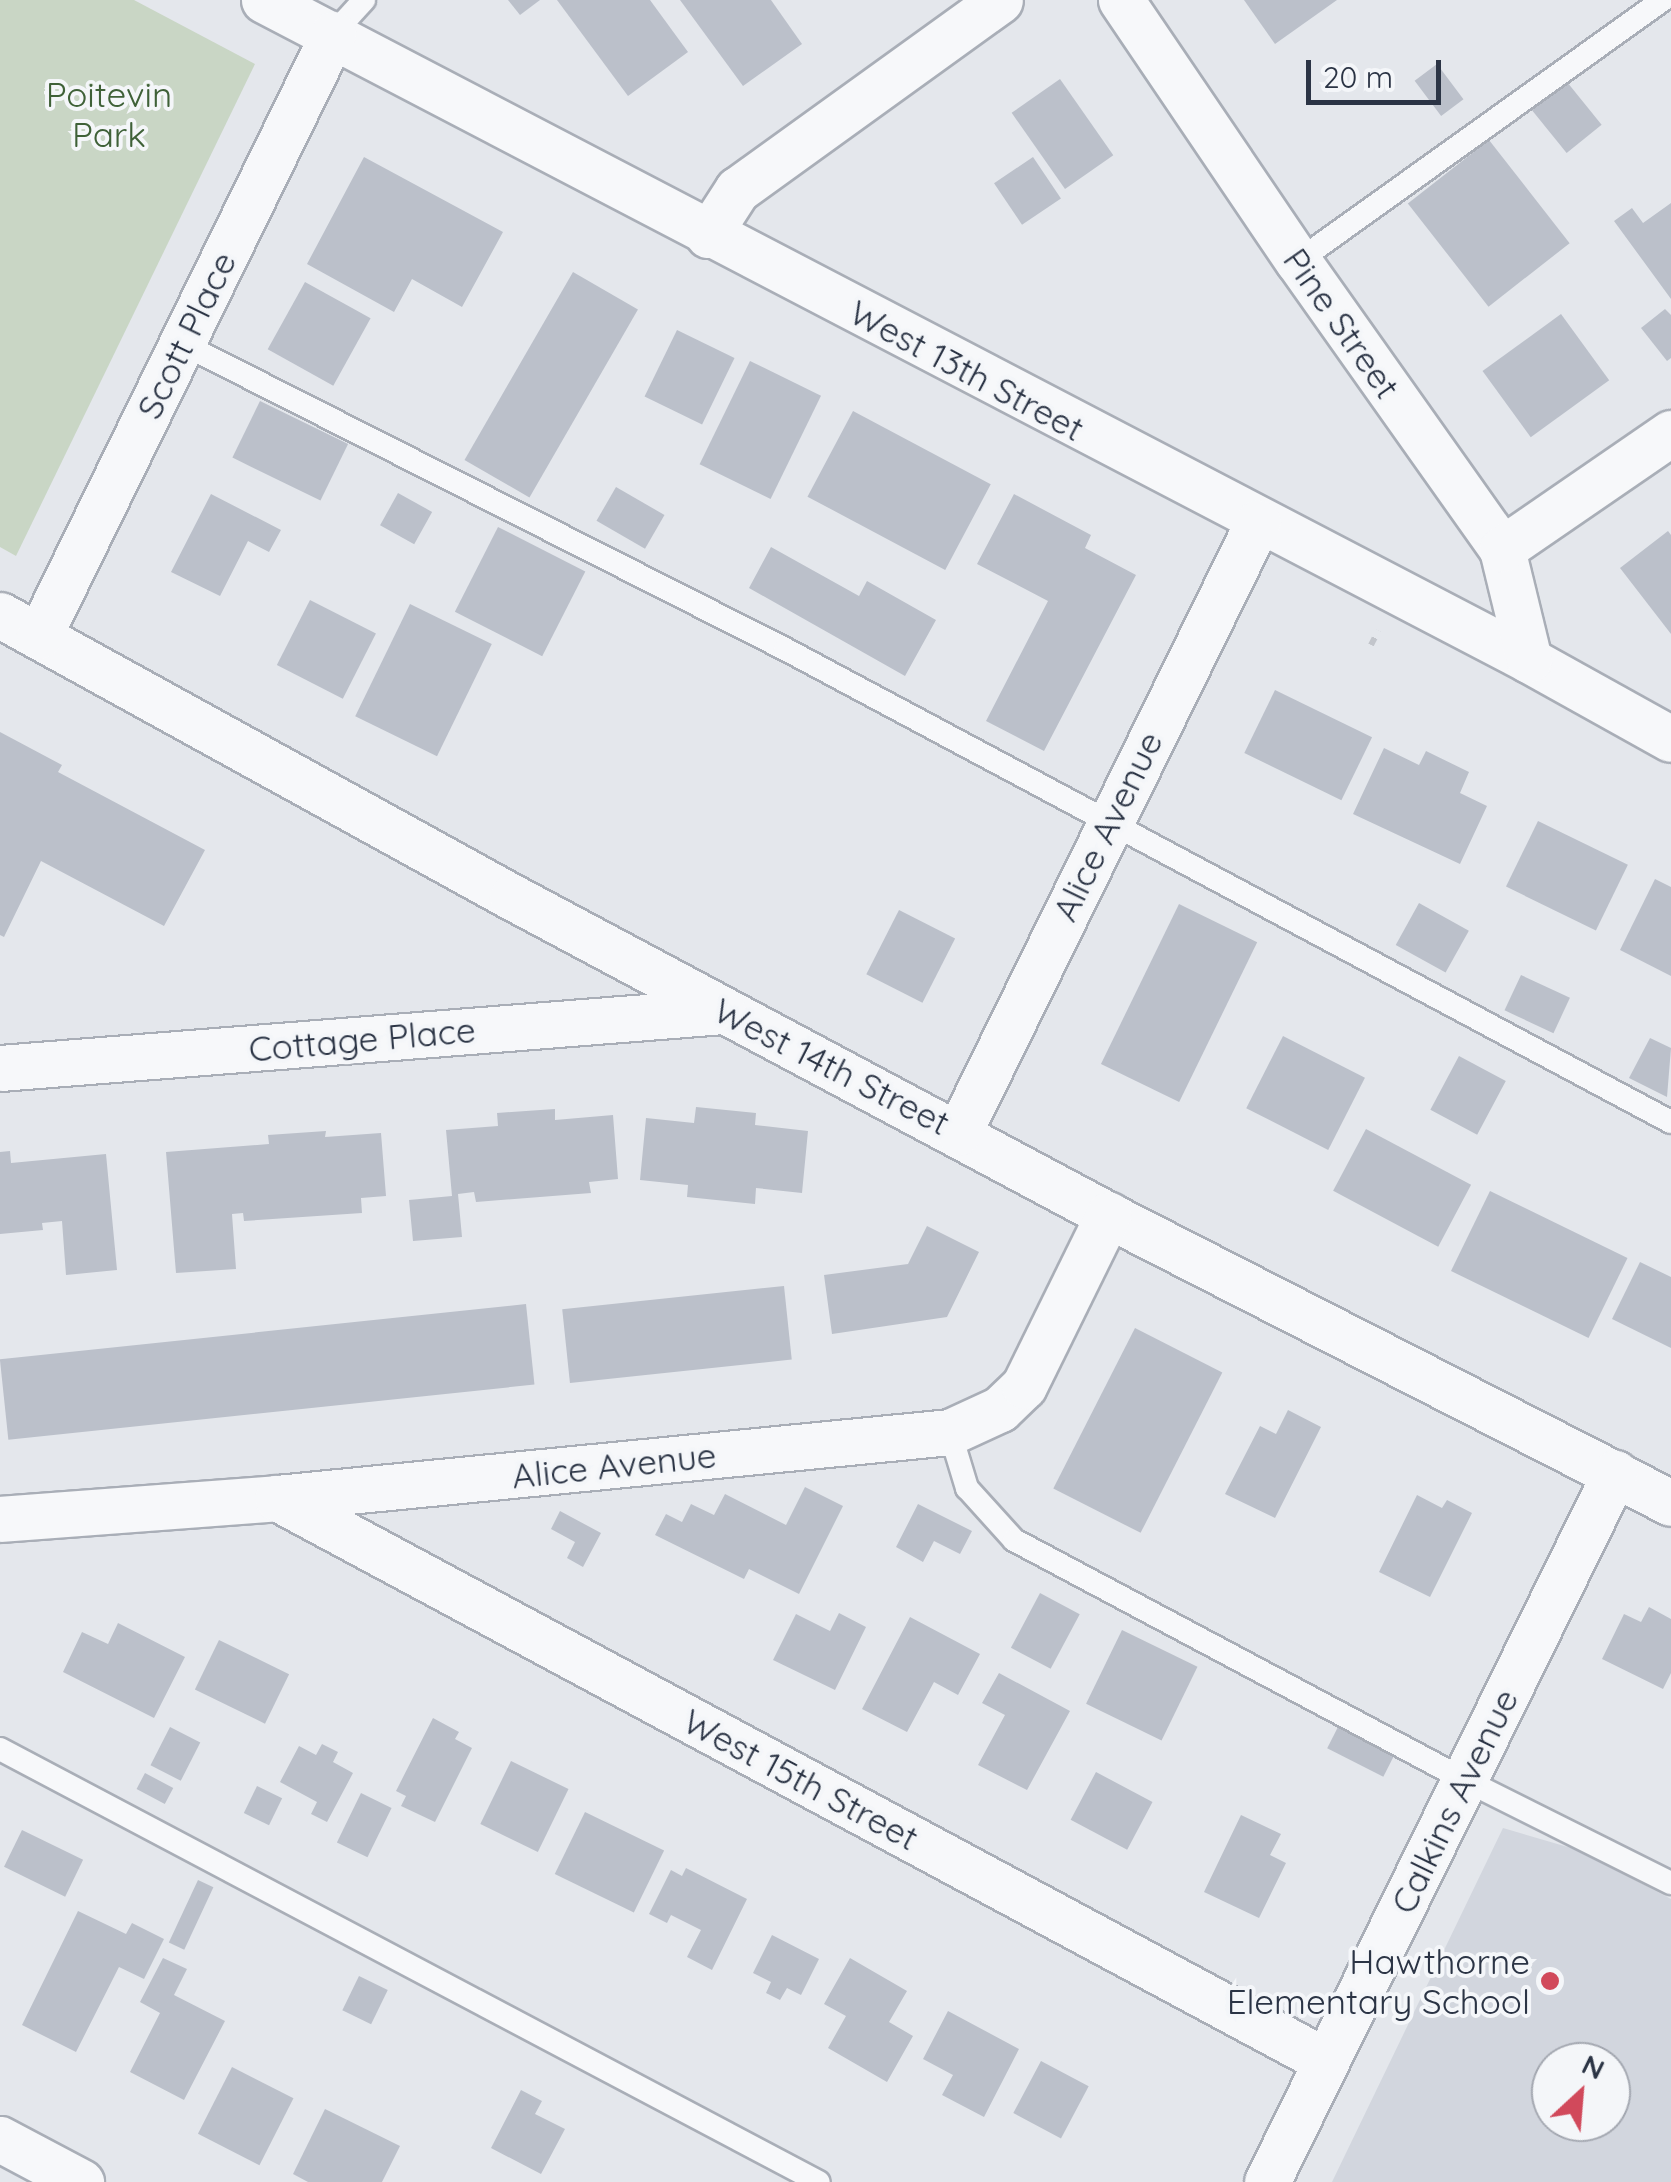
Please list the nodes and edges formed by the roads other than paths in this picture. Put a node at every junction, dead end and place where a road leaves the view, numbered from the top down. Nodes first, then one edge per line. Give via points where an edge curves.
1 (264, 0) edge
2 (364, 0) edge
3 (1000, 0) edge
4 (1121, 0) edge
5 (1663, 0) edge
6 (333, 34) junction
7 (708, 235) junction
8 (1298, 261) junction
9 (181, 343) junction
10 (1671, 433) edge
11 (1258, 522) junction
12 (1502, 549) junction
13 (19, 626) edge
14 (1529, 660) junction
15 (1671, 739) edge
16 (1107, 824) junction
17 (724, 1011) junction
18 (0, 1068) edge
19 (1671, 1122) edge
20 (959, 1132) junction
21 (1108, 1215) junction
22 (950, 1432) junction
23 (1616, 1473) junction
24 (277, 1498) junction
25 (1671, 1503) edge
26 (0, 1519) edge
27 (0, 1749) edge
28 (1465, 1780) junction
29 (1671, 1883) edge
30 (1324, 2060) junction
31 (0, 2139) edge
32 (82, 2182) edge
33 (819, 2182) edge
34 (1267, 2182) edge

1 - 6 street, West 13th Street
2 - 6 lane
3 - 7 street via 737,190
4 - 8 street, Pine Street
5 - 8 lane
6 - 7 street, West 13th Street
6 - 9 street, Scott Place
7 - 11 street, West 13th Street
8 - 12 street, Pine Street
9 - 13 street, Scott Place
9 - 16 lane via 785,649
10 - 12 street
11 - 14 street, West 13th Street
11 - 16 street, Alice Avenue
12 - 14 street, Pine Street
13 - 17 street, West 14th Street
14 - 15 street, West 13th Street
16 - 19 lane
16 - 20 street, Alice Avenue
17 - 18 street, Cottage Place
17 - 20 street, West 14th Street
20 - 21 street, West 14th Street
21 - 22 street, Alice Avenue via 1024,1386 1000,1409
21 - 23 street, West 14th Street
22 - 24 street, Alice Avenue
22 - 28 lane via 966,1488 1014,1540
23 - 25 street, West 14th Street
23 - 28 street, Calkins Avenue
24 - 26 street, Alice Avenue
24 - 30 street, West 15th Street
27 - 33 lane
28 - 29 lane
28 - 30 street, Calkins Avenue
30 - 34 street, Calkins Avenue
31 - 32 street

